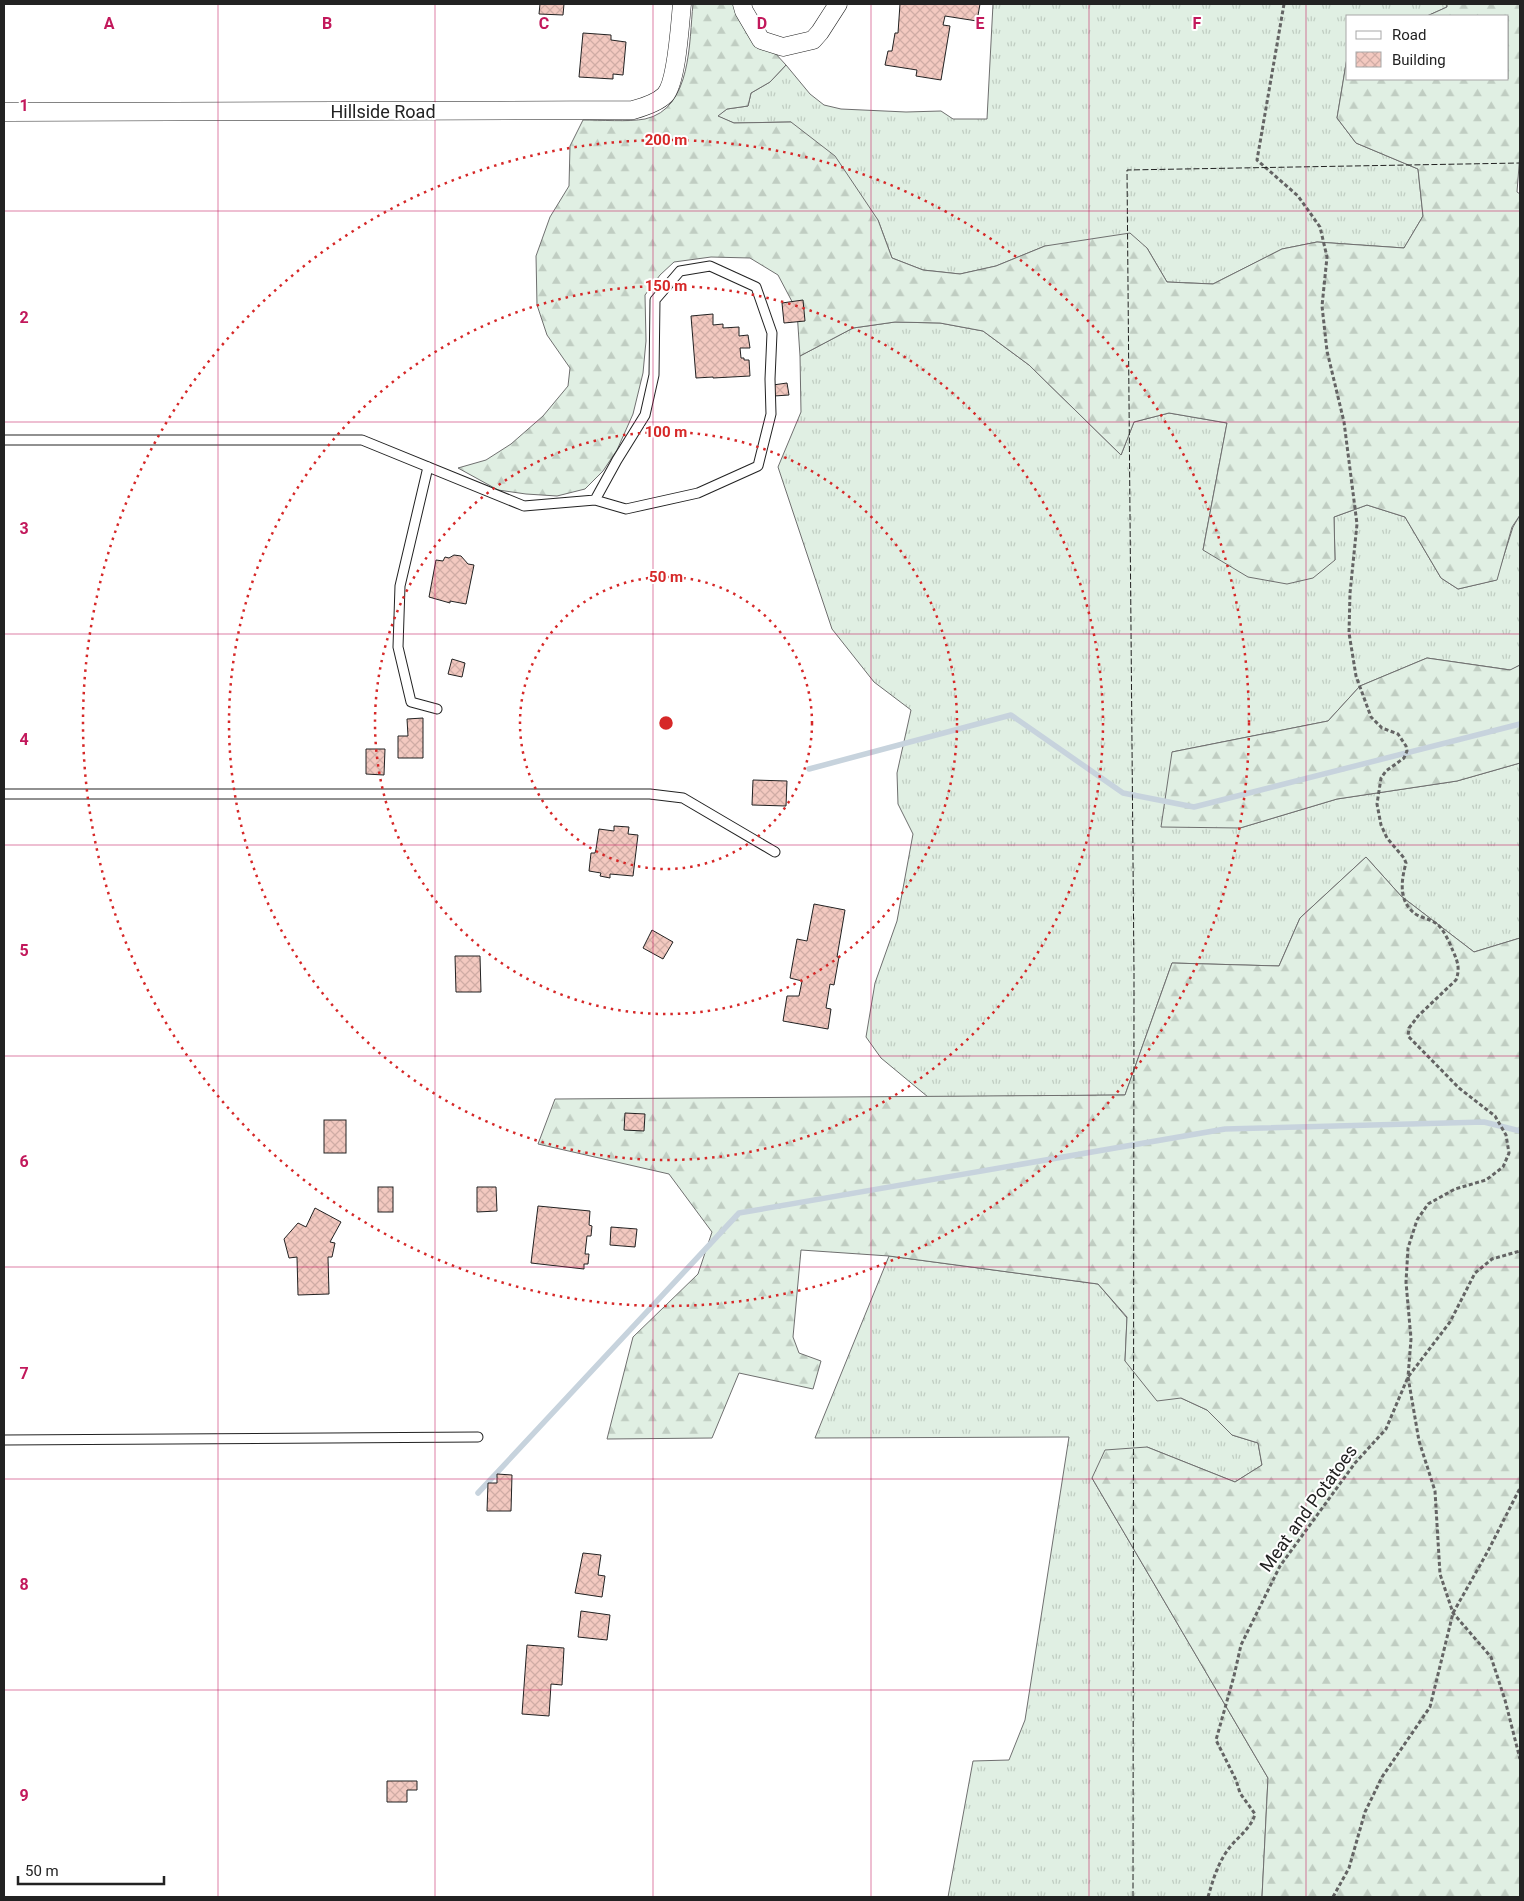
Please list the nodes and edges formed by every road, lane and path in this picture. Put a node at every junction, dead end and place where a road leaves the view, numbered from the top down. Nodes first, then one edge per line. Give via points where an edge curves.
1 (682, 4) edge
2 (742, 4) edge
3 (838, 4) edge
4 (1284, 4) edge
5 (4, 112) edge
6 (4, 440) edge
7 (428, 467) junction
8 (595, 500) junction
9 (437, 709) dead end
10 (4, 794) edge
11 (775, 852) dead end
12 (1520, 1251) edge
13 (1408, 1377) junction
14 (478, 1438) dead end
15 (4, 1440) edge
16 (1520, 1488) edge
17 (1453, 1613) junction
18 (1520, 1759) edge
19 (1208, 1897) edge
20 (1333, 1897) edge

1 - 5 street, Hillside Road via 674,72 666,94 634,110
2 - 3 street via 761,40 783,47 813,40
4 - 13 path via 1257,160 1298,196 1320,227 1327,257 1322,306 1327,351 1344,422 1357,524 1349,632 1356,676 1371,717 1382,728 1398,734 1407,752 1381,778 1377,804 1387,838 1406,863 1401,890 1407,904 1416,914 1441,928 1459,965 1456,980 1418,1016 1409,1028 1408,1036 1459,1088 1495,1116 1506,1135 1509,1153 1503,1167 1486,1180 1455,1189 1428,1204 1417,1220 1408,1248 1406,1282 1411,1339
6 - 7 lane via 362,440
7 - 8 lane via 524,506
7 - 9 lane via 400,586 398,647 411,702
8 - 8 lane via 645,415 654,375 654,300 680,271 710,266 756,287 772,333 771,414 758,466 698,493 626,509
10 - 11 lane via 650,794 683,798
12 - 13 path, Meat and Potatoes via 1492,1259 1476,1272 1450,1322
13 - 17 path via 1419,1442 1434,1491 1440,1574
13 - 19 path, Meat and Potatoes via 1386,1429 1355,1463 1280,1566 1241,1645 1216,1740 1240,1793 1255,1814 1253,1823 1229,1848 1217,1869
14 - 15 lane
16 - 17 path
17 - 18 path via 1491,1657
17 - 20 path via 1430,1707 1382,1777 1365,1812 1349,1868

